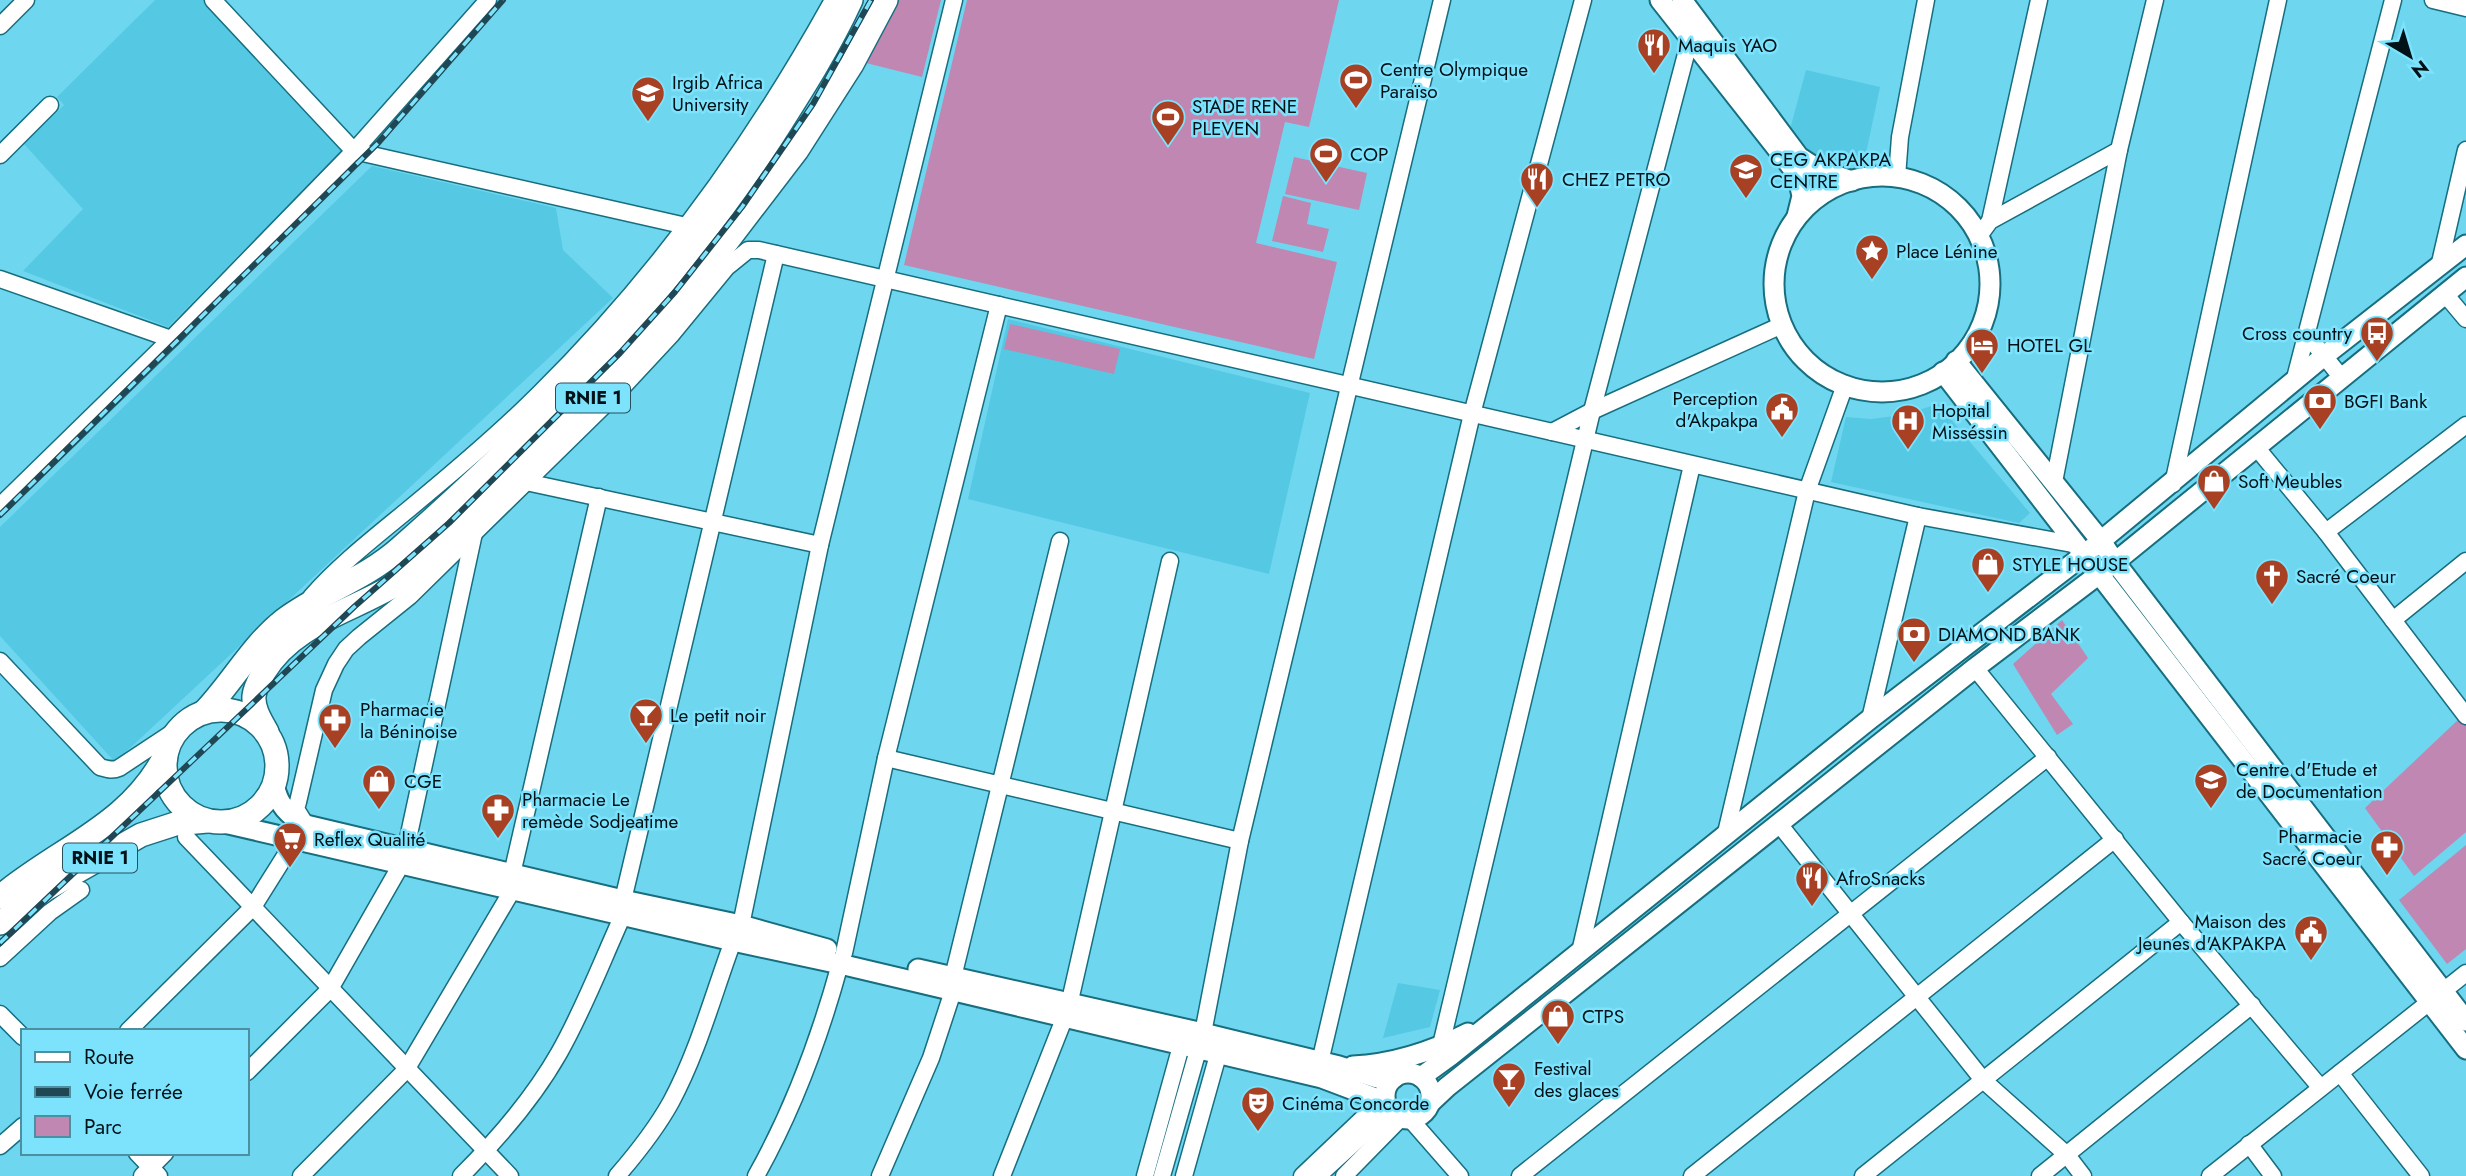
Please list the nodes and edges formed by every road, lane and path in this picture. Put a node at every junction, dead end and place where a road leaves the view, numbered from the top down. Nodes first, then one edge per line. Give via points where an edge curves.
1 (26, 0) edge
2 (213, 0) edge
3 (488, 0) edge
4 (833, 0) edge
5 (851, 0) edge
6 (886, 0) edge
7 (954, 0) edge
8 (1442, 0) edge
9 (1583, 0) edge
10 (1660, 0) edge
11 (1926, 0) edge
12 (2039, 0) edge
13 (2155, 0) edge
14 (2278, 0) edge
15 (2393, 0) edge
16 (2433, 0) edge
17 (1690, 5) edge
18 (2466, 8) edge
19 (1, 24) edge
20 (1690, 39) junction
21 (50, 105) dead end
22 (2119, 150) junction
23 (2466, 150) edge
24 (354, 151) junction
25 (0, 155) edge
26 (1897, 177) junction
27 (1852, 181) junction
28 (1797, 218) junction
29 (686, 226) junction
30 (1984, 228) junction
31 (2466, 245) edge
32 (776, 254) junction
33 (2439, 267) junction
34 (2466, 277) edge
35 (0, 279) edge
36 (887, 279) junction
37 (2445, 294) junction
38 (999, 305) junction
39 (2466, 319) edge
40 (1782, 325) junction
41 (2306, 335) junction
42 (171, 339) junction
43 (2324, 356) junction
44 (1950, 367) junction
45 (2342, 378) junction
46 (2294, 382) junction
47 (1349, 386) junction
48 (1846, 386) junction
49 (1592, 411) junction
50 (1472, 414) junction
51 (2466, 425) edge
52 (1552, 432) junction
53 (1585, 440) junction
54 (2256, 447) junction
55 (1692, 465) junction
56 (526, 482) junction
57 (2054, 482) junction
58 (2173, 484) junction
59 (1807, 491) junction
60 (599, 497) junction
61 (436, 500) junction
62 (0, 506) edge
63 (1918, 516) junction
64 (713, 522) junction
65 (474, 531) junction
66 (2326, 532) junction
67 (1060, 541) dead end
68 (2101, 541) junction
69 (820, 545) junction
70 (2082, 550) junction
71 (1170, 561) dead end
72 (2466, 561) edge
73 (2107, 568) junction
74 (2393, 620) junction
75 (0, 660) edge
76 (1975, 668) junction
77 (2460, 699) edge
78 (204, 712) junction
79 (2466, 716) edge
80 (1870, 719) junction
81 (181, 727) junction
82 (267, 732) junction
83 (167, 751) junction
84 (2048, 757) junction
85 (886, 758) junction
86 (274, 784) junction
87 (1000, 785) junction
88 (1113, 811) junction
89 (215, 822) junction
90 (1779, 824) junction
91 (301, 832) junction
92 (186, 837) dead end
93 (1725, 837) junction
94 (2115, 839) junction
95 (1240, 841) junction
96 (404, 856) junction
97 (512, 881) junction
98 (80, 890) dead end
99 (0, 897) edge
100 (253, 907) junction
101 (623, 908) junction
102 (1850, 914) junction
103 (2181, 922) junction
104 (0, 923) edge
105 (737, 933) junction
106 (1580, 952) junction
107 (0, 958) edge
108 (842, 959) junction
109 (2466, 973) edge
110 (953, 984) junction
111 (330, 989) junction
112 (1917, 997) junction
113 (2436, 997) junction
114 (2252, 1005) junction
115 (1508, 1010) junction
116 (1066, 1012) junction
117 (0, 1014) edge
118 (2466, 1021) edge
119 (130, 1029) edge
120 (21, 1035) edge
121 (1194, 1043) junction
122 (1441, 1045) junction
123 (2466, 1049) edge
124 (1218, 1055) junction
125 (1320, 1062) junction
126 (1339, 1066) junction
127 (406, 1070) junction
128 (248, 1071) edge
129 (2340, 1073) junction
130 (1421, 1077) junction
131 (1394, 1078) junction
132 (1983, 1080) junction
133 (2320, 1087) junction
134 (1431, 1102) junction
135 (1396, 1113) junction
136 (21, 1128) edge
137 (2249, 1144) junction
138 (0, 1146) edge
139 (486, 1151) junction
140 (138, 1155) edge
141 (164, 1155) edge
142 (2067, 1155) junction
143 (151, 1173) edge
144 (301, 1176) edge
145 (461, 1176) edge
146 (510, 1176) edge
147 (617, 1176) edge
148 (756, 1176) edge
149 (880, 1176) edge
150 (1002, 1176) edge
151 (1145, 1176) edge
152 (1162, 1176) edge
153 (1184, 1176) edge
154 (1302, 1176) edge
155 (1318, 1176) edge
156 (1344, 1176) edge
157 (1356, 1176) edge
158 (1460, 1176) edge
159 (1520, 1176) edge
160 (1692, 1176) edge
161 (1863, 1176) edge
162 (2040, 1176) edge
163 (2083, 1176) edge
164 (2210, 1176) edge
165 (2273, 1176) edge
166 (2421, 1176) edge

1 - 19 street
2 - 24 street
3 - 24 street
4 - 29 street via 780,89
5 - 61 highway, RNIE 1 via 794,103 704,235 646,306 585,372
6 - 82 highway, RNIE 1 via 797,150 690,290 608,383 403,580 310,627 271,662 254,695
7 - 36 street
8 - 47 street
9 - 50 street
10 - 20 main road
11 - 26 street via 1900,136
12 - 30 street
13 - 22 street
14 - 58 street
15 - 41 street
16 - 18 street
17 - 27 main road via 1799,157 1819,170
20 - 28 main road via 1797,174 1802,196
20 - 49 street
21 - 25 street
22 - 30 street
22 - 57 street
23 - 33 street
24 - 29 street
24 - 42 street
26 - 27 main road
26 - 30 main road via 1945,196
27 - 28 main road via 1823,194
28 - 40 main road via 1783,240 1774,272
29 - 61 street via 628,299
30 - 44 main road via 1988,301 1978,333
31 - 33 main road
32 - 36 street
32 - 56 street via 748,250 727,267 645,364
32 - 64 street
33 - 43 main road
34 - 37 main road
35 - 42 street
36 - 38 street
36 - 69 street
37 - 39 street
37 - 45 main road
38 - 47 street
38 - 85 street
40 - 48 main road via 1807,362
40 - 49 street
41 - 43 street
41 - 46 street
42 - 62 street
43 - 45 street
43 - 46 main road
44 - 48 main road via 1897,390
44 - 57 main road
44 - 70 main road
45 - 54 main road
46 - 58 main road
47 - 50 street
47 - 95 street
48 - 59 street
49 - 52 street
49 - 53 street
50 - 52 street
50 - 125 street
51 - 66 street
52 - 53 street
53 - 55 street
53 - 122 street
54 - 66 street
54 - 73 main road
55 - 59 street
55 - 106 street
56 - 60 street
56 - 65 street
57 - 68 main road
58 - 68 main road
59 - 63 street
59 - 93 street
60 - 64 street
60 - 97 street
61 - 78 highway, RNIE 1 via 398,550 370,572 282,622
63 - 70 street
63 - 80 street
64 - 69 street
64 - 101 street
65 - 91 street via 410,596 359,636 336,664 324,690 296,809
65 - 96 street
66 - 74 street
67 - 87 street
68 - 70 main road
68 - 73 main road
69 - 105 street
70 - 73 main road
70 - 80 main road
71 - 88 street
72 - 74 street
73 - 76 main road
73 - 113 main road
74 - 77 street
75 - 81 street via 106,769 119,768
76 - 84 street
76 - 90 main road
77 - 79 street
78 - 81 highway, RNIE 1
78 - 82 highway via 238,712 256,720
80 - 93 main road
81 - 83 highway, RNIE 1
82 - 86 highway, RNIE 1 via 278,761
83 - 89 highway via 165,771 174,796 188,811
83 - 99 highway, RNIE 1 via 153,777 106,825
84 - 94 street
84 - 102 street
85 - 87 street
85 - 108 street
86 - 89 highway, RNIE 1 via 252,813
86 - 91 main road via 278,800
87 - 88 street
87 - 110 street
88 - 95 street
88 - 116 street
89 - 91 main road
89 - 104 highway, RNIE 1 via 175,824 141,835 46,888
90 - 102 street
90 - 134 main road
91 - 96 main road
91 - 100 street
92 - 100 street
93 - 106 main road
94 - 103 street
94 - 112 street
95 - 121 street
96 - 97 main road
96 - 111 street
97 - 101 main road
97 - 127 street
98 - 107 street
100 - 111 street
100 - 119 street
101 - 105 main road
101 - 139 street via 559,1054
102 - 112 street
102 - 159 street
103 - 114 street
103 - 132 street
105 - 108 main road
105 - 147 street via 672,1100
106 - 115 main road
108 - 110 main road
108 - 148 street via 825,1019
109 - 113 street
110 - 116 main road
110 - 149 street via 931,1058
111 - 127 street
111 - 128 street
112 - 132 street
112 - 160 street
113 - 118 main road
113 - 123 main road
113 - 129 street
114 - 133 street
114 - 142 street
115 - 122 main road
115 - 130 main road
116 - 121 main road
116 - 150 street
117 - 120 street
121 - 124 main road
121 - 125 main road
121 - 151 street
121 - 152 street
122 - 126 main road via 1394,1062
124 - 135 main road via 1332,1081
124 - 153 street
125 - 126 main road
126 - 131 main road via 1377,1078
127 - 139 street
127 - 144 street
129 - 133 street
129 - 166 street
130 - 131 main road via 1407,1073
130 - 134 main road via 1431,1088
131 - 135 main road via 1385,1092
132 - 142 street
132 - 161 street
133 - 137 street
134 - 135 main road via 1424,1114
135 - 154 street
135 - 155 street
135 - 156 street
135 - 157 street via 1392,1140
135 - 158 street
136 - 138 street
137 - 164 street
137 - 165 street
139 - 145 street
139 - 146 street
140 - 143 street
141 - 143 street
142 - 162 street
142 - 163 street

